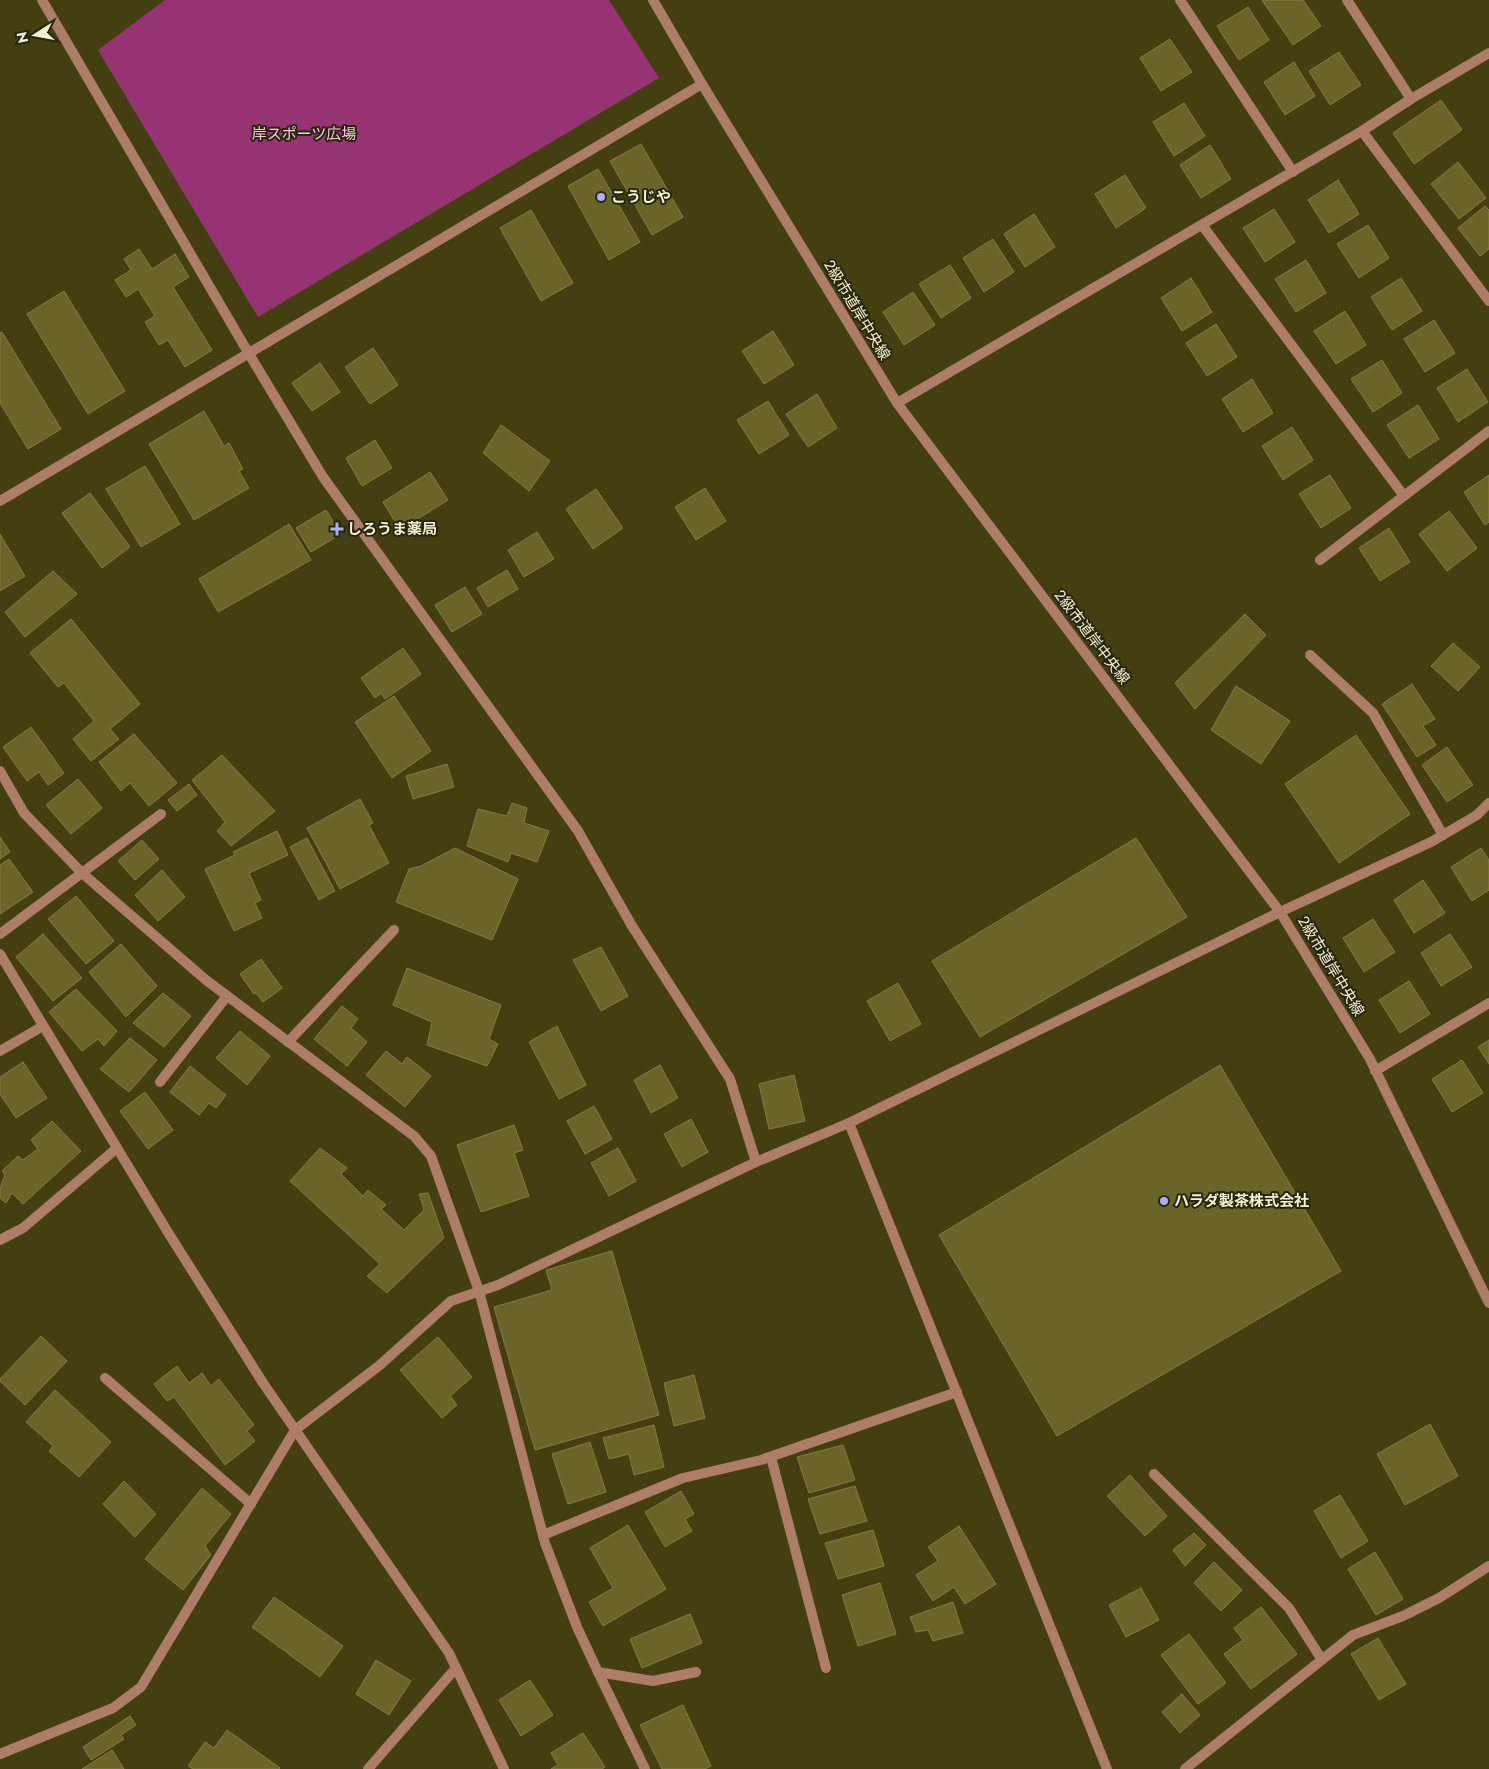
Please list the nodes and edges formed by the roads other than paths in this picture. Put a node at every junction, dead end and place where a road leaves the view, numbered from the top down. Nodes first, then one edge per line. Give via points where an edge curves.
1 (42, 0) edge
2 (652, 0) edge
3 (1180, 0) edge
4 (1346, 0) edge
5 (1489, 53) edge
6 (702, 84) junction
7 (1411, 99) junction
8 (1362, 131) junction
9 (1293, 172) junction
10 (1202, 225) junction
11 (1489, 301) edge
12 (249, 354) junction
13 (897, 403) junction
14 (1489, 431) edge
15 (1404, 496) junction
16 (0, 501) edge
17 (1320, 560) dead end
18 (1310, 655) dead end
19 (0, 772) edge
20 (1489, 803) edge
21 (161, 814) dead end
22 (1443, 834) junction
23 (82, 873) junction
24 (1280, 912) junction
25 (394, 930) dead end
26 (0, 934) edge
27 (0, 954) edge
28 (227, 996) junction
29 (1489, 1003) edge
30 (43, 1026) junction
31 (288, 1042) junction
32 (0, 1051) edge
33 (1375, 1071) junction
34 (160, 1082) dead end
35 (849, 1123) junction
36 (117, 1148) junction
37 (756, 1162) junction
38 (0, 1240) edge
39 (480, 1291) junction
40 (1489, 1303) edge
41 (105, 1378) dead end
42 (957, 1392) junction
43 (295, 1430) junction
44 (771, 1457) junction
45 (1154, 1474) dead end
46 (251, 1504) junction
47 (543, 1535) junction
48 (1489, 1566) edge
49 (1322, 1660) junction
50 (456, 1668) junction
51 (826, 1668) dead end
52 (598, 1672) junction
53 (696, 1672) dead end
54 (0, 1754) edge
55 (368, 1769) edge
56 (504, 1769) edge
57 (645, 1769) edge
58 (1107, 1769) edge
59 (1185, 1769) edge

1 - 12 street
2 - 6 street, 2級市道岸中央線
3 - 9 street
4 - 7 street
5 - 7 street
6 - 12 street
6 - 13 street, 2級市道岸中央線
7 - 8 street
8 - 9 street
8 - 11 street
9 - 10 street
10 - 13 street
10 - 15 street
12 - 16 street
12 - 37 street via 323,478 578,831 632,926 730,1079
13 - 24 street, 2級市道岸中央線
14 - 15 street
15 - 17 street
18 - 22 street via 1373,713
19 - 23 street via 24,813
20 - 22 street via 1477,815
21 - 23 street
22 - 24 street
23 - 26 street
23 - 28 street
24 - 33 street, 2級市道岸中央線
24 - 35 street
25 - 31 street
27 - 30 street
28 - 31 street
28 - 34 street
29 - 33 street
30 - 32 street
30 - 36 street
31 - 39 street via 414,1136 431,1156
33 - 40 street, 2級市道岸中央線
35 - 37 street
35 - 42 street
36 - 38 street via 24,1228
36 - 43 street via 262,1383
37 - 39 street
39 - 43 street via 451,1301 380,1365
39 - 47 street
41 - 46 street
42 - 44 street
42 - 58 street
43 - 46 street
43 - 50 street via 449,1652
44 - 47 street via 683,1478
44 - 51 street
45 - 49 street via 1289,1608
46 - 54 street via 141,1687 113,1708
47 - 52 street via 577,1627
48 - 49 street via 1439,1598 1353,1635
49 - 59 street
50 - 55 street
50 - 56 street
52 - 53 street via 653,1681
52 - 57 street

